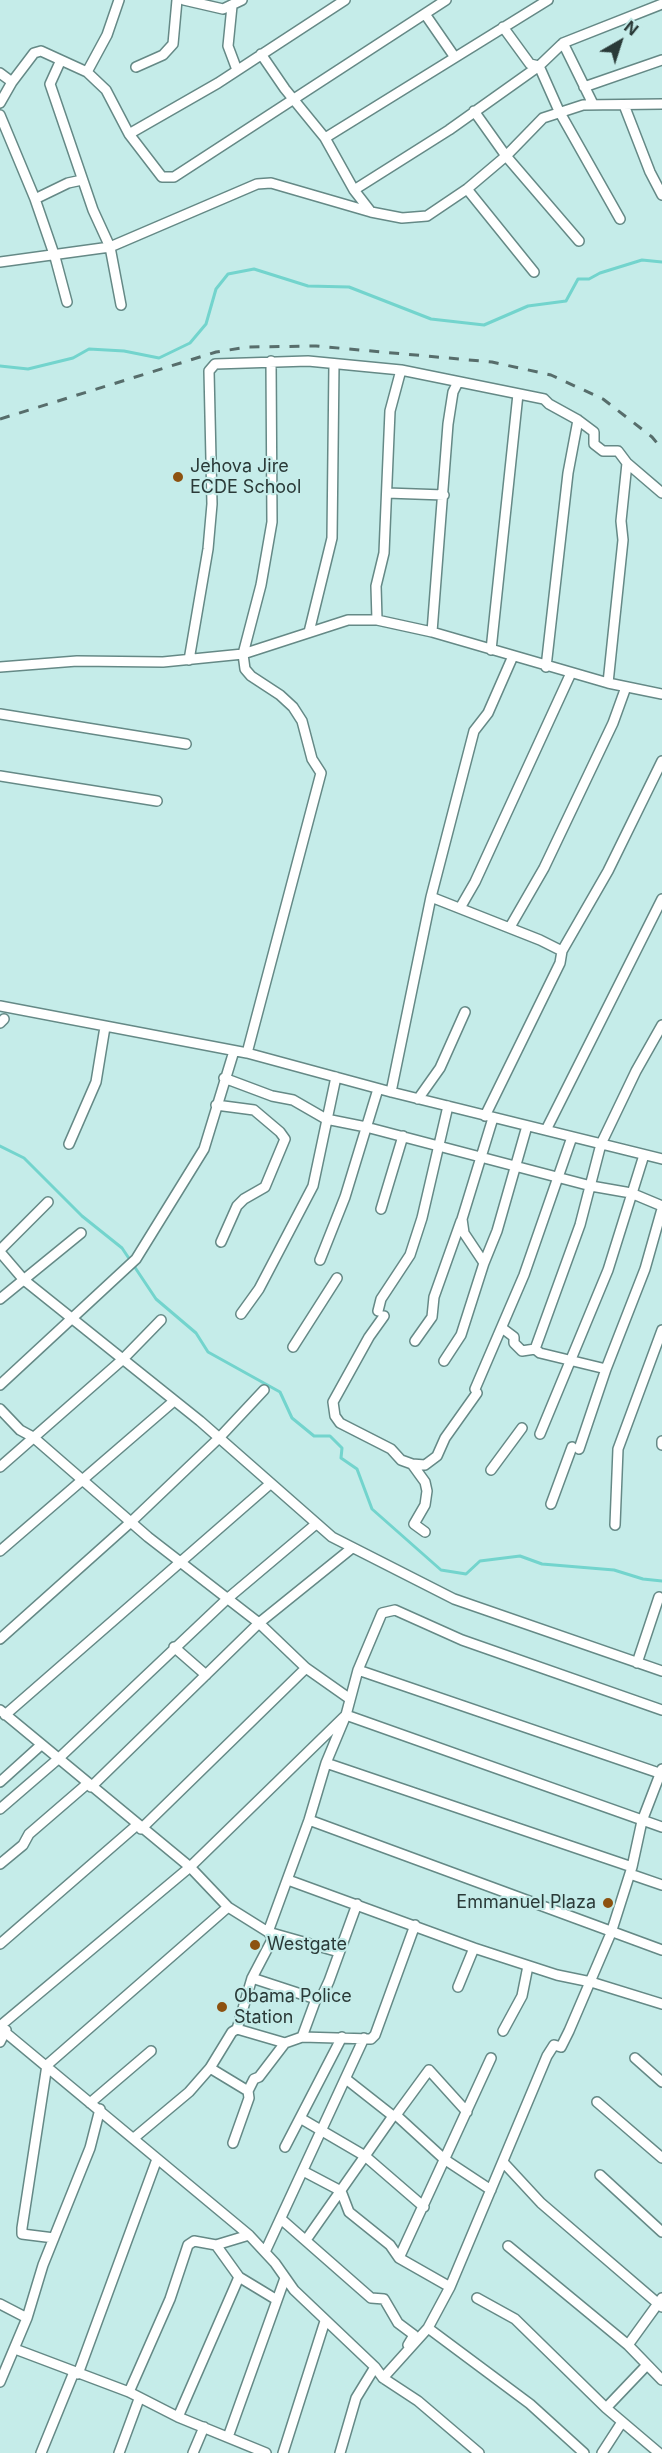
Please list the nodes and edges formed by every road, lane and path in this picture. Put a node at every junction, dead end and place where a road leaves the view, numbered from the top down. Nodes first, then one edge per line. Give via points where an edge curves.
1 (119, 0) edge
2 (177, 0) edge
3 (242, 0) edge
4 (345, 0) edge
5 (446, 0) edge
6 (548, 0) edge
7 (186, 1) edge
8 (662, 4) edge
9 (232, 6) junction
10 (425, 14) junction
11 (503, 27) junction
12 (563, 43) junction
13 (261, 54) junction
14 (454, 56) junction
15 (662, 60) edge
16 (60, 62) junction
17 (539, 66) junction
18 (136, 67) dead end
19 (237, 69) junction
20 (87, 72) junction
21 (0, 73) edge
22 (12, 82) junction
23 (584, 87) junction
24 (292, 99) junction
25 (0, 103) edge
26 (593, 104) junction
27 (662, 104) edge
28 (624, 105) junction
29 (474, 111) junction
30 (559, 111) junction
31 (0, 115) edge
32 (129, 134) junction
33 (325, 138) junction
34 (506, 156) junction
35 (82, 180) junction
36 (467, 189) junction
37 (354, 190) junction
38 (662, 195) edge
39 (35, 199) junction
40 (371, 212) junction
41 (620, 219) dead end
42 (579, 241) dead end
43 (111, 247) junction
44 (55, 256) junction
45 (0, 262) edge
46 (534, 272) dead end
47 (67, 302) dead end
48 (121, 305) dead end
49 (271, 361) junction
50 (334, 364) junction
51 (401, 370) junction
52 (458, 382) junction
53 (518, 394) junction
54 (578, 420) junction
55 (627, 463) junction
56 (662, 492) edge
57 (387, 493) junction
58 (444, 495) junction
59 (377, 620) junction
60 (309, 632) junction
61 (432, 632) junction
62 (491, 650) junction
63 (243, 654) junction
64 (513, 656) junction
65 (189, 660) junction
66 (0, 667) edge
67 (546, 667) junction
68 (571, 673) junction
69 (608, 683) junction
70 (626, 687) junction
71 (662, 694) edge
72 (0, 714) edge
73 (186, 744) dead end
74 (662, 761) edge
75 (0, 776) edge
76 (158, 801) dead end
77 (431, 897) junction
78 (662, 899) edge
79 (460, 908) junction
80 (510, 927) junction
81 (562, 951) junction
82 (0, 1006) edge
83 (465, 1012) dead end
84 (662, 1025) edge
85 (105, 1027) junction
86 (234, 1051) junction
87 (247, 1053) junction
88 (336, 1077) junction
89 (224, 1078) junction
90 (378, 1089) junction
91 (391, 1092) junction
92 (418, 1099) junction
93 (216, 1105) junction
94 (448, 1106) junction
95 (489, 1117) junction
96 (326, 1119) junction
97 (527, 1126) junction
98 (366, 1127) junction
99 (546, 1130) junction
100 (403, 1137) junction
101 (572, 1137) junction
102 (69, 1144) dead end
103 (601, 1144) junction
104 (438, 1146) junction
105 (644, 1155) junction
106 (480, 1156) junction
107 (661, 1157) edge
108 (515, 1165) junction
109 (556, 1177) junction
110 (591, 1186) junction
111 (631, 1193) junction
112 (48, 1202) dead end
113 (662, 1207) edge
114 (381, 1209) dead end
115 (462, 1219) junction
116 (81, 1233) dead end
117 (221, 1242) dead end
118 (0, 1251) edge
119 (320, 1260) dead end
120 (484, 1263) junction
121 (337, 1278) dead end
122 (24, 1280) junction
123 (0, 1299) edge
124 (241, 1314) dead end
125 (72, 1320) junction
126 (161, 1320) dead end
127 (502, 1328) junction
128 (662, 1330) edge
129 (415, 1341) dead end
130 (293, 1347) dead end
131 (535, 1349) junction
132 (122, 1360) junction
133 (571, 1360) junction
134 (444, 1361) dead end
135 (606, 1369) junction
136 (0, 1385) edge
137 (264, 1390) dead end
138 (174, 1401) junction
139 (0, 1409) edge
140 (522, 1428) dead end
141 (540, 1434) dead end
142 (33, 1437) junction
143 (219, 1438) junction
144 (662, 1441) edge
145 (662, 1446) edge
146 (412, 1464) junction
147 (0, 1467) edge
148 (491, 1470) dead end
149 (83, 1481) junction
150 (270, 1484) junction
151 (551, 1504) dead end
152 (132, 1521) junction
153 (316, 1524) junction
154 (615, 1525) dead end
155 (425, 1532) dead end
156 (352, 1548) junction
157 (0, 1551) edge
158 (179, 1560) junction
159 (659, 1597) dead end
160 (227, 1599) junction
161 (259, 1623) junction
162 (0, 1639) edge
163 (174, 1647) junction
164 (637, 1663) junction
165 (306, 1668) junction
166 (358, 1670) junction
167 (662, 1671) edge
168 (206, 1675) junction
169 (350, 1699) junction
170 (662, 1710) edge
171 (3, 1713) edge
172 (346, 1715) junction
173 (41, 1745) junction
174 (58, 1759) junction
175 (326, 1763) junction
176 (661, 1772) edge
177 (0, 1782) edge
178 (89, 1785) junction
179 (0, 1809) edge
180 (309, 1820) junction
181 (642, 1821) junction
182 (139, 1827) junction
183 (662, 1827) edge
184 (0, 1864) edge
185 (190, 1868) junction
186 (631, 1870) junction
187 (288, 1880) junction
188 (662, 1885) edge
189 (357, 1904) junction
190 (228, 1906) junction
191 (415, 1925) junction
192 (268, 1932) junction
193 (611, 1933) junction
194 (0, 1944) edge
195 (474, 1948) junction
196 (662, 1950) edge
197 (339, 1952) junction
198 (528, 1965) junction
199 (252, 1978) junction
200 (591, 1982) junction
201 (458, 1987) dead end
202 (316, 2000) junction
203 (662, 2004) edge
204 (2, 2028) edge
205 (237, 2029) junction
206 (503, 2031) dead end
207 (302, 2037) junction
208 (342, 2037) junction
209 (364, 2038) junction
210 (0, 2042) edge
211 (285, 2043) junction
212 (151, 2051) dead end
213 (491, 2058) dead end
214 (635, 2058) dead end
215 (47, 2065) junction
216 (210, 2068) junction
217 (346, 2079) junction
218 (662, 2082) edge
219 (248, 2091) junction
220 (597, 2102) dead end
221 (90, 2103) junction
222 (100, 2109) junction
223 (467, 2112) junction
224 (395, 2115) junction
225 (300, 2118) junction
226 (322, 2130) junction
227 (134, 2138) junction
228 (233, 2143) dead end
229 (285, 2147) dead end
230 (366, 2156) junction
231 (662, 2158) edge
232 (157, 2159) junction
233 (444, 2159) junction
234 (503, 2162) junction
235 (303, 2171) junction
236 (600, 2175) dead end
237 (490, 2190) junction
238 (341, 2191) junction
239 (424, 2206) junction
240 (281, 2219) junction
241 (662, 2232) edge
242 (249, 2235) junction
243 (54, 2238) junction
244 (306, 2240) junction
245 (216, 2245) junction
246 (508, 2246) dead end
247 (265, 2252) junction
248 (399, 2258) junction
249 (239, 2277) junction
250 (285, 2278) junction
251 (450, 2287) junction
252 (477, 2298) dead end
253 (277, 2300) junction
254 (660, 2303) edge
255 (0, 2304) edge
256 (27, 2318) junction
257 (325, 2321) junction
258 (428, 2328) junction
259 (628, 2345) junction
260 (15, 2349) junction
261 (399, 2363) junction
262 (646, 2366) junction
263 (375, 2367) junction
264 (76, 2373) junction
265 (383, 2378) junction
266 (662, 2380) edge
267 (0, 2382) edge
268 (129, 2392) junction
269 (139, 2399) junction
270 (606, 2408) junction
271 (178, 2417) junction
272 (622, 2422) junction
273 (204, 2427) junction
274 (228, 2437) junction
275 (476, 2452) edge
276 (41, 2453) edge
277 (119, 2453) edge
278 (193, 2453) edge
279 (266, 2453) edge
280 (283, 2453) edge
281 (340, 2453) edge
282 (584, 2453) edge
283 (602, 2453) edge
284 (659, 2453) edge

1 - 20 street via 107,35
2 - 18 street via 173,44 163,55
3 - 9 street
4 - 13 street
5 - 10 street
6 - 11 street
7 - 9 street via 223,9
8 - 12 street
9 - 19 street via 228,46
10 - 14 street
10 - 24 street
11 - 14 street
11 - 17 street via 530,64
12 - 17 street
12 - 23 street
13 - 19 street
13 - 24 street
14 - 33 street
15 - 23 street
16 - 20 street
16 - 22 street via 37,51
16 - 35 street via 50,84
17 - 29 street
17 - 30 street
19 - 32 street
20 - 32 street via 106,90
21 - 22 street
22 - 25 street
23 - 26 street
24 - 32 street via 174,177 162,177
24 - 33 street
26 - 28 street
26 - 30 street
27 - 28 street
28 - 38 street
29 - 34 street
29 - 37 street
30 - 34 street via 533,125
30 - 41 street
31 - 39 street
33 - 37 street
34 - 36 street
34 - 42 street
35 - 39 street
35 - 43 street
36 - 40 street via 427,216 402,218
36 - 46 street
37 - 40 street
39 - 44 street
40 - 43 street via 271,183 257,184
43 - 44 street
43 - 48 street
44 - 45 street
44 - 47 street
49 - 50 street
49 - 63 street via 272,522
49 - 65 street via 215,364 209,371 212,504
50 - 51 street
50 - 60 street via 332,538
51 - 52 street
51 - 57 street via 390,411
52 - 53 street
52 - 58 street via 448,424
53 - 54 street via 544,399
53 - 62 street
54 - 55 street via 594,432 594,444 603,450 618,451
54 - 67 street via 559,541
55 - 56 street
55 - 69 street
57 - 58 street
57 - 59 street via 384,553 376,586
58 - 61 street
59 - 60 street via 348,620
59 - 61 street
60 - 63 street
61 - 62 street
62 - 64 street
63 - 65 street
63 - 87 street via 245,669 251,676 293,707 321,773
64 - 67 street
64 - 77 street via 488,713 474,732
65 - 66 street via 77,661
67 - 68 street
68 - 69 street
68 - 79 street
69 - 70 street
70 - 71 street
70 - 80 street via 613,723 544,868
72 - 73 street
74 - 81 street via 608,871
75 - 76 street
77 - 79 street
77 - 91 street
78 - 99 street
79 - 80 street
80 - 81 street
81 - 95 street
82 - 85 street
83 - 92 street via 440,1068
84 - 103 street
85 - 86 street
85 - 102 street via 96,1082
86 - 87 street
86 - 89 street
87 - 88 street
88 - 90 street
88 - 96 street
89 - 93 street
89 - 96 street via 293,1101
90 - 91 street
90 - 98 street
91 - 92 street
92 - 94 street
93 - 117 street via 254,1110 285,1139 265,1187 237,1206
93 - 125 street via 204,1149 132,1262
94 - 95 street
94 - 104 street
95 - 97 street
95 - 106 street
96 - 98 street
96 - 124 street via 313,1186 265,1280
97 - 99 street
97 - 108 street
98 - 100 street
98 - 119 street via 345,1197
99 - 101 street
100 - 104 street
100 - 114 street
101 - 103 street
101 - 109 street
103 - 105 street
103 - 110 street
104 - 106 street
104 - 146 street via 410,1255 381,1299 381,1313 333,1402 340,1423 392,1449 401,1460
105 - 107 street
105 - 111 street
106 - 108 street
106 - 115 street
108 - 109 street
108 - 120 street
109 - 110 street
109 - 127 street
110 - 111 street
110 - 131 street
111 - 113 street
111 - 133 street via 608,1270
112 - 118 street
113 - 135 street via 643,1275
115 - 120 street via 464,1233
115 - 129 street via 434,1296 432,1317
116 - 122 street
118 - 122 street
120 - 134 street via 461,1335
121 - 130 street
122 - 123 street
122 - 125 street
125 - 132 street
125 - 136 street
126 - 132 street
127 - 131 street via 514,1337 522,1351
127 - 146 street via 476,1391 437,1456 425,1465
128 - 154 street via 618,1449
131 - 133 street
132 - 138 street
132 - 142 street
133 - 135 street
133 - 141 street
135 - 151 street
137 - 143 street
138 - 143 street
138 - 149 street
139 - 142 street via 20,1430
140 - 148 street
142 - 147 street
142 - 149 street
143 - 150 street
143 - 152 street
144 - 145 street
146 - 155 street via 427,1491 425,1505 414,1524
149 - 152 street
149 - 157 street
150 - 153 street
150 - 158 street
152 - 158 street
152 - 162 street
153 - 156 street
153 - 160 street
156 - 161 street
156 - 164 street via 454,1599
158 - 160 street
158 - 171 street
159 - 164 street
160 - 161 street
160 - 163 street
161 - 165 street
161 - 168 street
163 - 168 street
163 - 174 street
164 - 167 street
165 - 169 street
165 - 182 street
166 - 169 street
166 - 170 street via 379,1616 390,1609 462,1640
166 - 176 street
168 - 178 street
169 - 172 street
171 - 173 street
172 - 175 street
172 - 181 street
172 - 185 street
173 - 174 street
173 - 177 street
174 - 178 street
174 - 179 street
175 - 180 street
175 - 186 street
176 - 181 street
178 - 182 street
178 - 184 street via 29,1834 23,1845
180 - 187 street
180 - 193 street
181 - 183 street
181 - 186 street
182 - 185 street
182 - 194 street
185 - 190 street
185 - 204 street
186 - 188 street
186 - 193 street
187 - 189 street
187 - 192 street
189 - 191 street
189 - 197 street
190 - 192 street
190 - 215 street
191 - 195 street
191 - 209 street via 375,2035 371,2040
192 - 197 street
192 - 199 street via 273,1938
193 - 196 street
193 - 200 street
195 - 198 street
195 - 201 street
197 - 202 street via 323,1994
198 - 200 street
198 - 206 street via 522,1996
199 - 202 street
199 - 205 street
200 - 203 street
200 - 234 street via 561,2047 554,2045 547,2056
202 - 207 street
204 - 210 street
204 - 215 street
205 - 211 street
205 - 216 street
207 - 208 street
207 - 211 street
208 - 209 street
208 - 225 street
209 - 217 street
211 - 219 street
212 - 221 street
213 - 223 street
214 - 218 street
215 - 221 street
215 - 243 street via 22,2234
216 - 219 street
216 - 227 street via 180,2102
217 - 224 street
217 - 226 street
219 - 228 street
220 - 231 street
221 - 222 street
222 - 227 street
222 - 243 street via 90,2148
223 - 224 street via 429,2070
223 - 233 street
224 - 230 street
224 - 233 street
225 - 226 street
225 - 229 street
226 - 230 street
226 - 235 street
227 - 232 street
230 - 238 street
230 - 239 street
232 - 242 street
232 - 264 street
233 - 237 street
233 - 239 street
234 - 237 street
234 - 254 street via 541,2203
235 - 238 street
235 - 240 street
236 - 241 street
237 - 251 street
238 - 244 street
238 - 248 street via 349,2212 390,2245
239 - 248 street
240 - 244 street
240 - 247 street
242 - 245 street
242 - 247 street
243 - 256 street
244 - 261 street via 370,2298 384,2300 398,2322 414,2335
245 - 249 street
245 - 268 street via 194,2241 185,2249 170,2299
246 - 259 street
247 - 250 street
248 - 251 street
249 - 253 street
249 - 271 street
250 - 253 street
250 - 257 street
251 - 258 street
252 - 270 street via 515,2319
253 - 274 street
254 - 259 street
255 - 256 street
256 - 260 street
257 - 263 street
257 - 280 street
258 - 261 street
258 - 282 street via 530,2404
259 - 262 street
260 - 264 street
260 - 267 street
261 - 265 street
262 - 266 street
262 - 270 street
263 - 265 street
263 - 281 street via 356,2398
264 - 268 street
264 - 276 street
265 - 275 street via 418,2402
268 - 269 street
269 - 271 street
269 - 277 street
270 - 272 street
271 - 273 street
272 - 283 street
272 - 284 street
273 - 274 street
273 - 278 street
274 - 279 street

